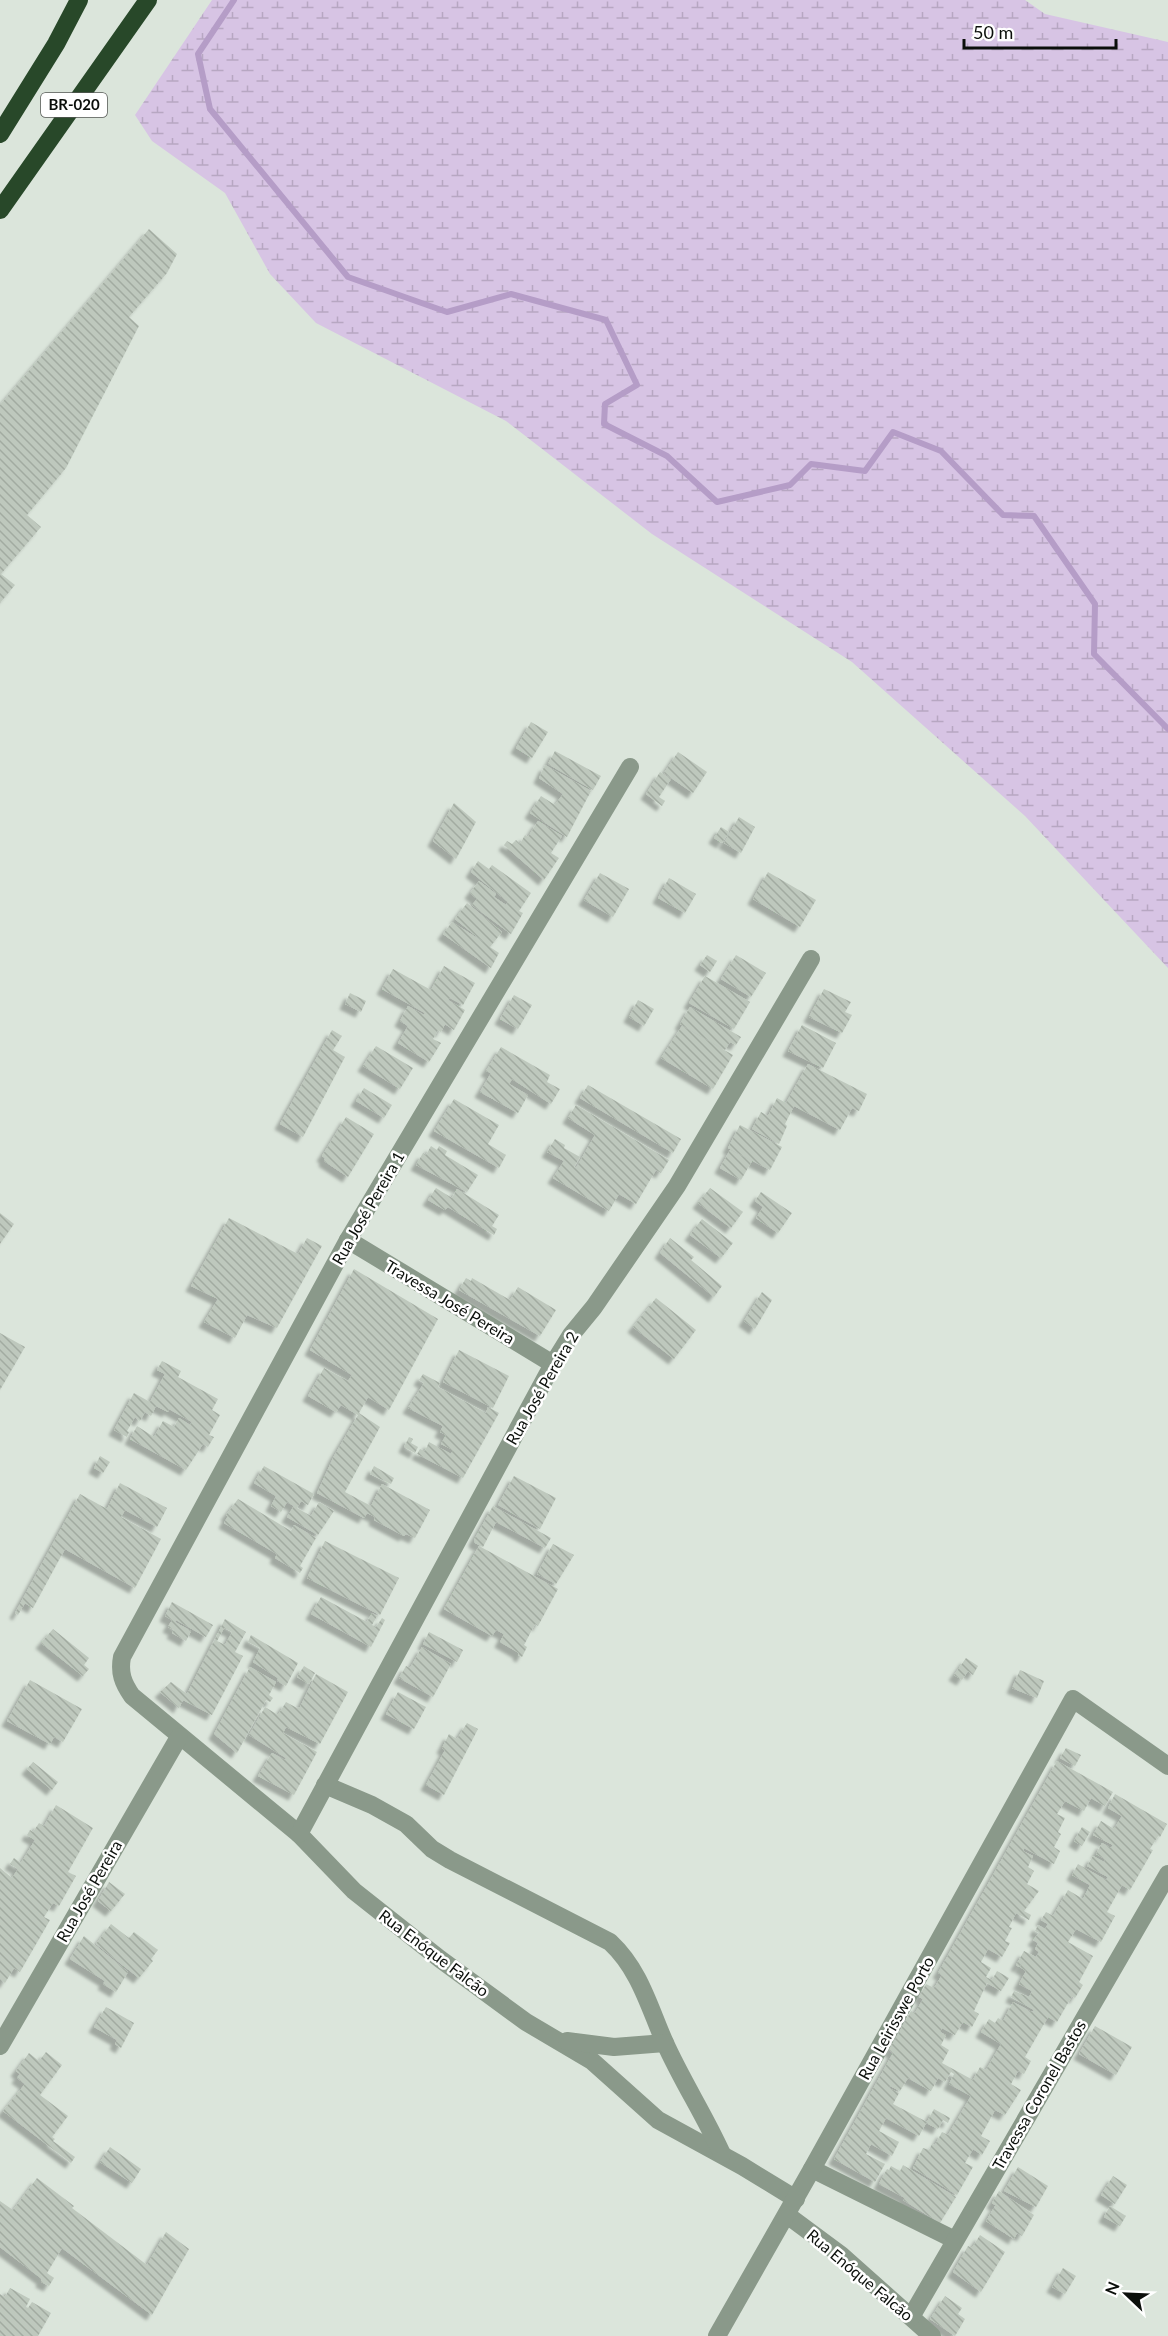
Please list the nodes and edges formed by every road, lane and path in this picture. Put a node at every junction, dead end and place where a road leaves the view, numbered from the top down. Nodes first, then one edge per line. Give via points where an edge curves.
1 (79, 0) edge
2 (148, 0) edge
3 (0, 134) edge
4 (0, 210) edge
5 (630, 767) dead end
6 (811, 959) dead end
7 (348, 1240) junction
8 (553, 1364) junction
9 (122, 1657) joint
10 (179, 1737) junction
11 (1168, 1766) edge
12 (325, 1785) junction
13 (298, 1834) junction
14 (1168, 1874) edge
15 (556, 2039) junction
16 (665, 2043) junction
17 (0, 2046) edge
18 (722, 2154) junction
19 (812, 2169) junction
20 (791, 2207) junction
21 (955, 2240) junction
22 (911, 2318) junction
23 (717, 2336) edge
24 (932, 2336) edge

1 - 3 highway, BR-020
2 - 4 highway, BR-020
5 - 7 street, Rua José Pereira 1
6 - 8 street, Rua José Pereira 2 via 677,1186
7 - 8 street, Travessa José Pereira
7 - 9 street, Rua José Pereira 1
8 - 12 street, Rua José Pereira 2
9 - 10 street, Rua Enóque Falcão via 119,1669 132,1696
10 - 13 street, Rua Enóque Falcão
10 - 17 street, Rua José Pereira
11 - 19 street, Rua Leirisswe Porto via 1073,1699
12 - 13 street, Rua José Pereira 2
12 - 16 street via 406,1824 450,1860 610,1942 637,1975
13 - 15 street, Rua Enóque Falcão via 354,1891 494,1999
14 - 21 street, Travessa Coronel Bastos
15 - 16 street via 614,2047
15 - 18 street, Rua Enóque Falcão via 604,2071 658,2120
16 - 18 street
18 - 20 street, Rua Enóque Falcão
19 - 20 street, Rua Leirisswe Porto
19 - 21 street
20 - 22 street, Rua Enóque Falcão
20 - 23 street, Rua Leirisswe Porto
21 - 22 street, Travessa Coronel Bastos
22 - 24 street, Rua Enóque Falcão

